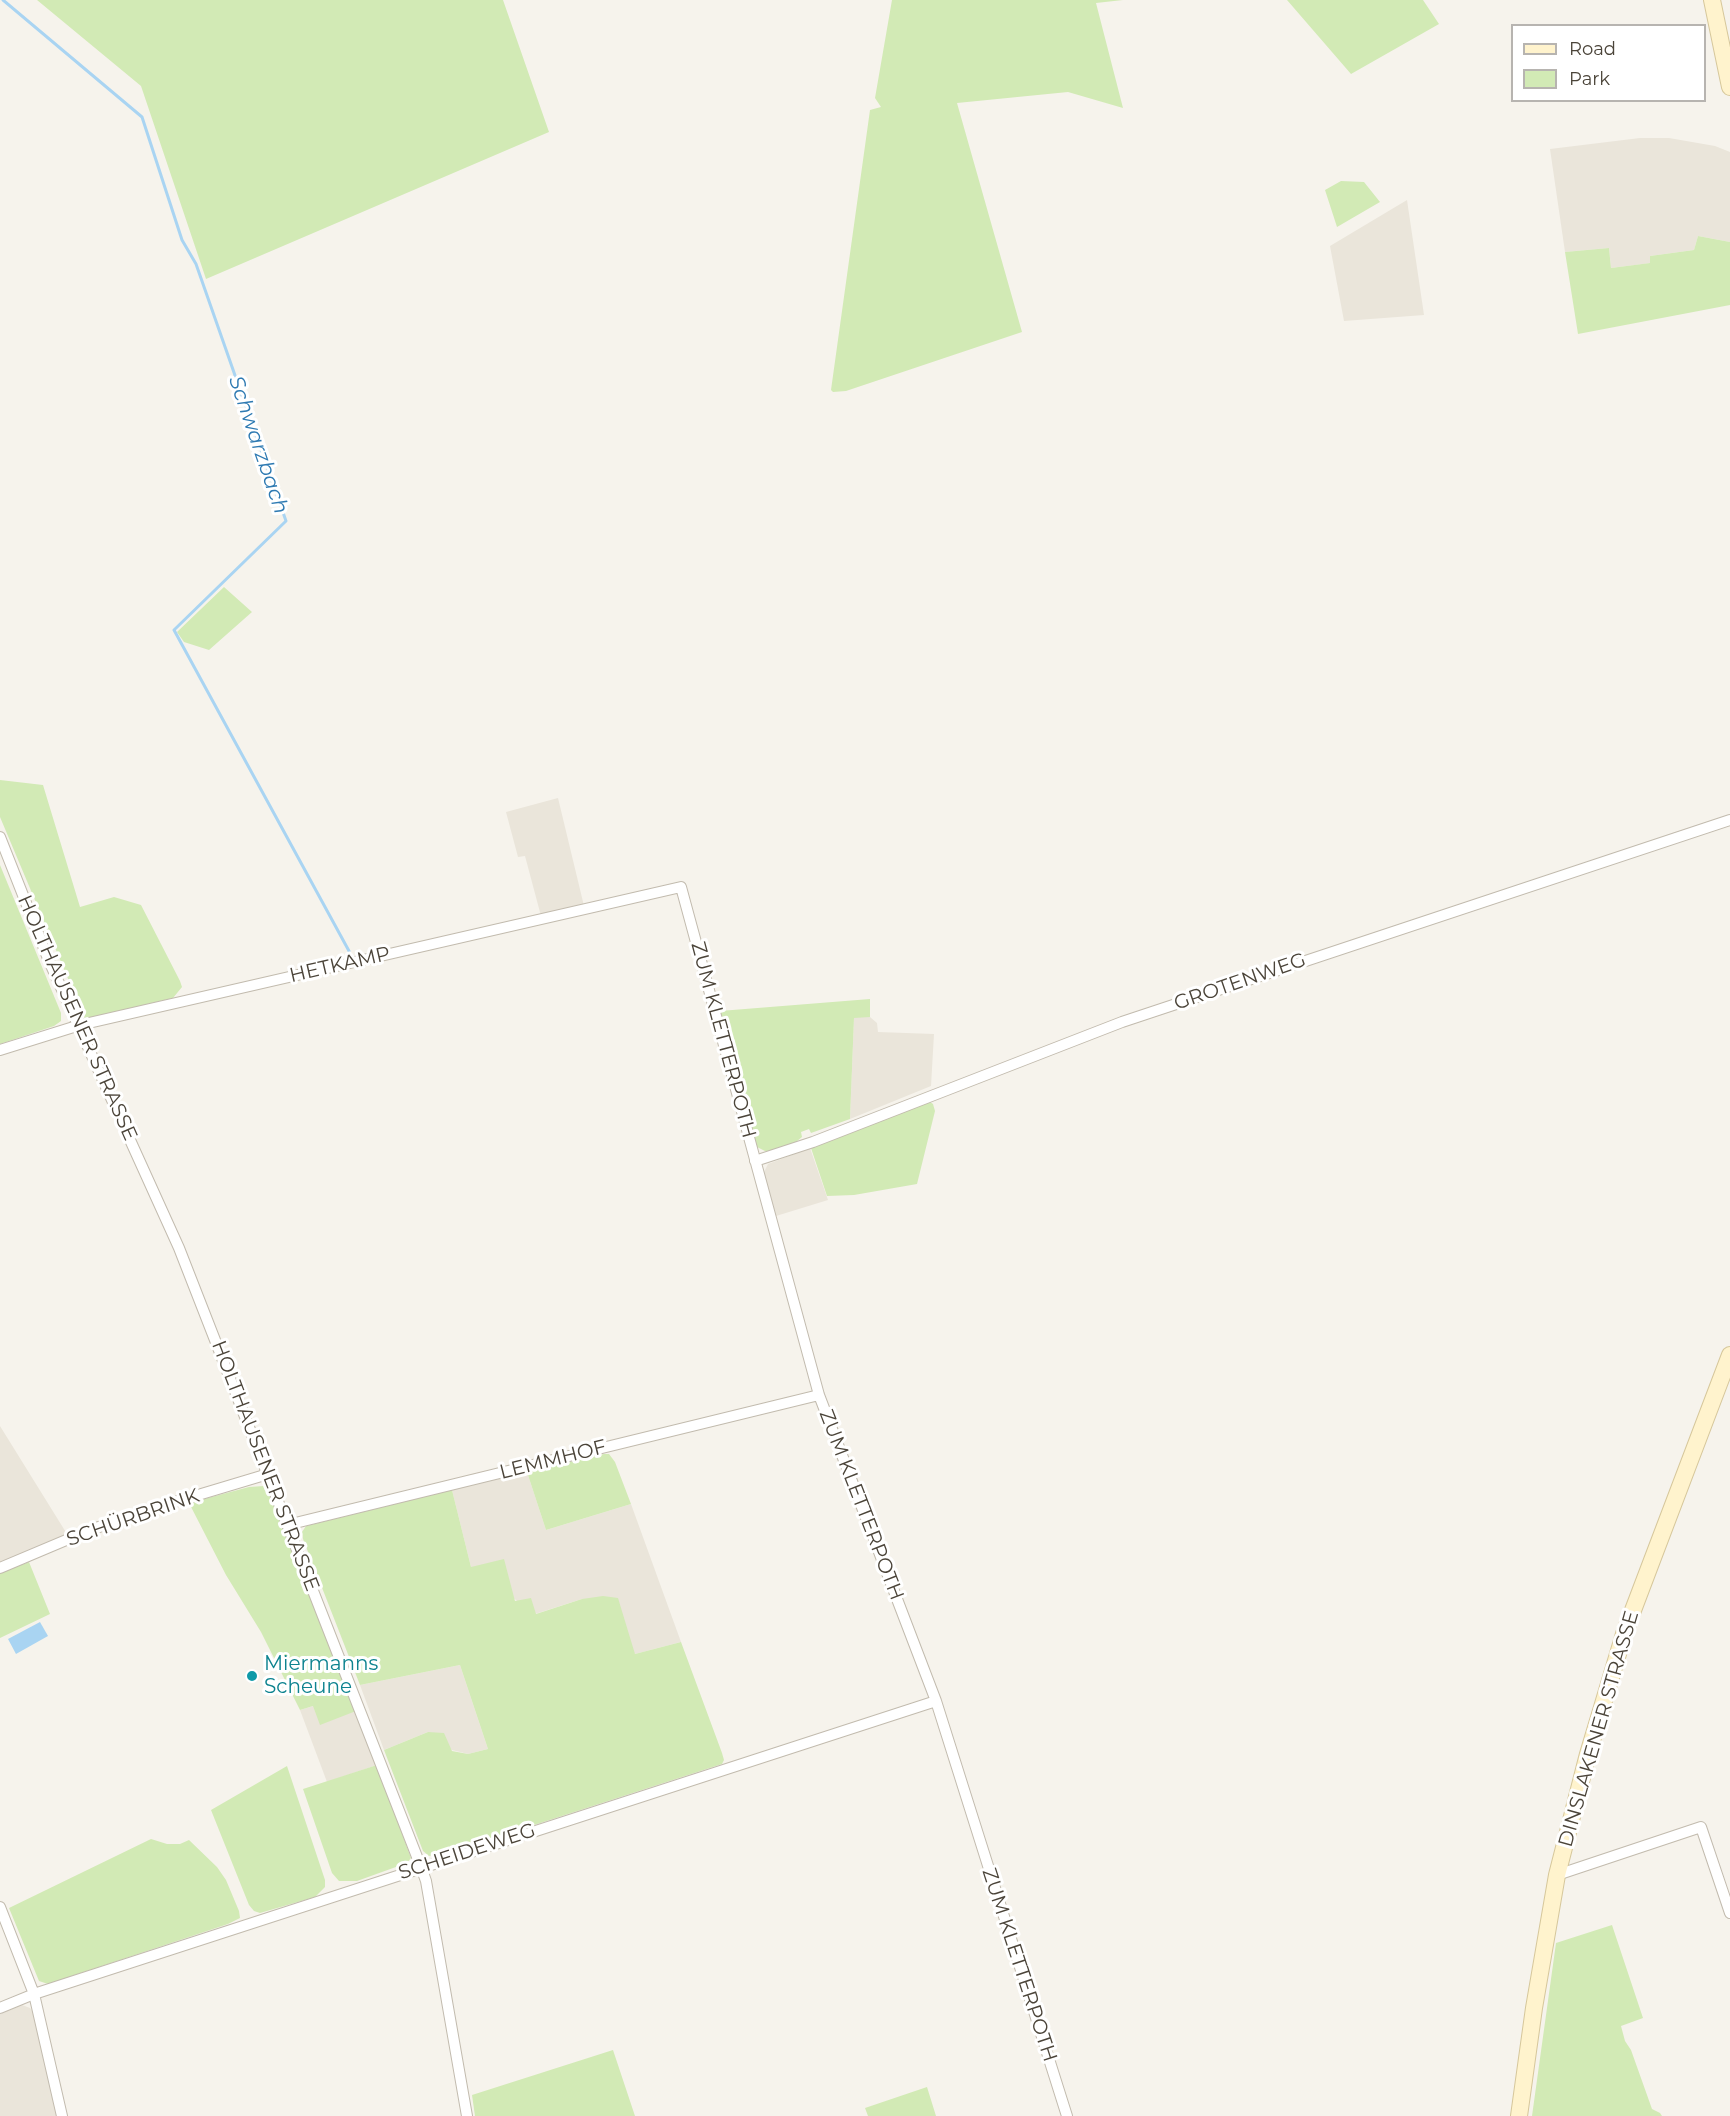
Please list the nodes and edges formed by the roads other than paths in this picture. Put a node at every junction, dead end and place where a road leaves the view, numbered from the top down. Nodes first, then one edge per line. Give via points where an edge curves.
1 (1712, 0) edge
2 (1730, 87) edge
3 (1730, 819) edge
4 (0, 837) edge
5 (681, 887) joint
6 (80, 1025) junction
7 (0, 1050) edge
8 (755, 1161) junction
9 (1730, 1355) edge
10 (819, 1395) junction
11 (268, 1474) junction
12 (287, 1524) junction
13 (0, 1568) edge
14 (936, 1701) junction
15 (421, 1867) junction
16 (1557, 1875) junction
17 (0, 1907) edge
18 (1730, 1913) edge
19 (34, 1994) junction
20 (0, 2008) edge
21 (62, 2116) edge
22 (467, 2116) edge
23 (1067, 2116) edge
24 (1519, 2116) edge

1 - 2 main road
3 - 8 street, GROTENWEG via 1122,1022
4 - 6 street, HOLTHAUSENER STRASSE via 49,961
5 - 6 street, HETKAMP
5 - 8 street, ZUM KLETTERPOTH
6 - 7 street, HETKAMP
6 - 11 street, HOLTHAUSENER STRASSE via 179,1248
8 - 10 street, ZUM KLETTERPOTH
9 - 16 main road, DINSLAKENER STRASSE via 1624,1634
10 - 12 street, LEMMHOF
10 - 14 street, ZUM KLETTERPOTH
11 - 12 street, HOLTHAUSENER STRASSE
11 - 13 street, SCHÜRBRINK via 90,1530
12 - 15 street, HOLTHAUSENER STRASSE
14 - 15 street, SCHEIDEWEG
14 - 23 street, ZUM KLETTERPOTH
15 - 19 street, SCHEIDEWEG
15 - 22 street, HOLTHAUSENER STRASSE
16 - 18 street via 1701,1827
16 - 24 main road, DINSLAKENER STRASSE
17 - 19 street
19 - 20 street, SCHEIDEWEG
19 - 21 street

